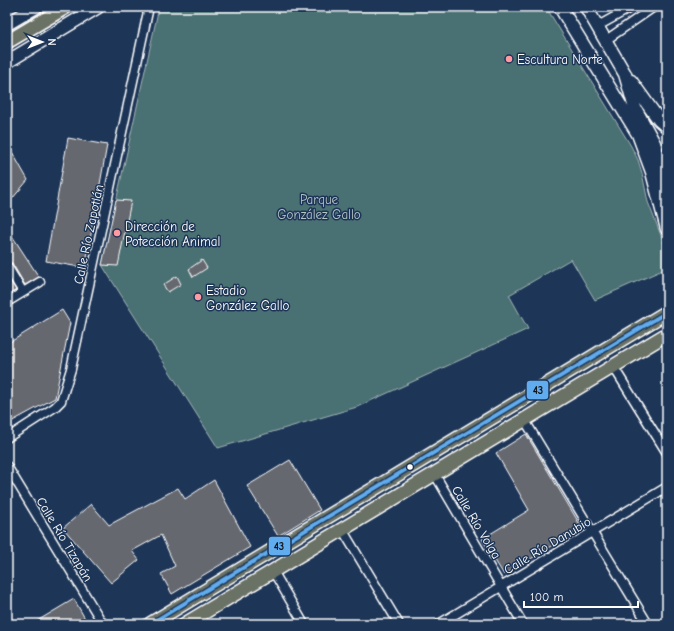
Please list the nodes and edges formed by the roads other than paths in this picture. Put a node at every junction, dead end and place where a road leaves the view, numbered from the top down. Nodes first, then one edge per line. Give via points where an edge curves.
1 (36, 7) edge
2 (66, 7) edge
3 (98, 7) edge
4 (149, 7) edge
5 (560, 7) edge
6 (586, 7) edge
7 (632, 7) edge
8 (654, 7) edge
9 (619, 14) junction
10 (7, 24) edge
11 (598, 26) junction
12 (626, 26) junction
13 (606, 40) junction
14 (7, 42) edge
15 (7, 62) edge
16 (625, 74) junction
17 (667, 127) edge
18 (638, 134) junction
19 (654, 143) junction
20 (667, 146) edge
21 (667, 188) edge
22 (667, 229) edge
23 (7, 266) edge
24 (40, 282) dead end
25 (23, 292) junction
26 (7, 302) edge
27 (667, 312) edge
28 (667, 334) edge
29 (614, 366) junction
30 (524, 419) junction
31 (7, 438) edge
32 (667, 453) edge
33 (7, 466) edge
34 (434, 473) junction
35 (667, 487) edge
36 (342, 529) junction
37 (592, 532) junction
38 (272, 572) junction
39 (224, 580) junction
40 (501, 587) junction
41 (103, 624) edge
42 (150, 624) edge
43 (184, 624) edge
44 (304, 624) edge
45 (399, 624) edge
46 (439, 624) edge
47 (523, 624) edge
48 (648, 624) edge

1 - 10 main road
2 - 14 main road
3 - 15 main road
4 - 31 street, Calle Río Zapotlán via 62,401
5 - 18 main road
6 - 11 main road
7 - 9 street
8 - 12 street
9 - 11 street
9 - 12 street
11 - 13 main road
12 - 13 street
13 - 16 main road
16 - 17 main road
16 - 19 main road via 635,108
18 - 19 main road
18 - 22 main road via 652,172
19 - 20 main road
19 - 21 main road
23 - 25 street
24 - 25 street
25 - 26 street
27 - 39 main road
28 - 29 main road
29 - 30 main road
29 - 32 street
30 - 34 main road
30 - 37 street
33 - 41 street, Calle Río Tizapán
34 - 36 main road
34 - 40 street, Calle Río Volga
35 - 37 street, Calle Río Danubio
36 - 38 main road
36 - 45 street
37 - 40 street, Calle Río Danubio
37 - 48 street
38 - 39 main road
38 - 43 main road
38 - 44 street
39 - 42 main road
40 - 46 street, Calle Río Danubio
40 - 47 street, Calle Río Volga

